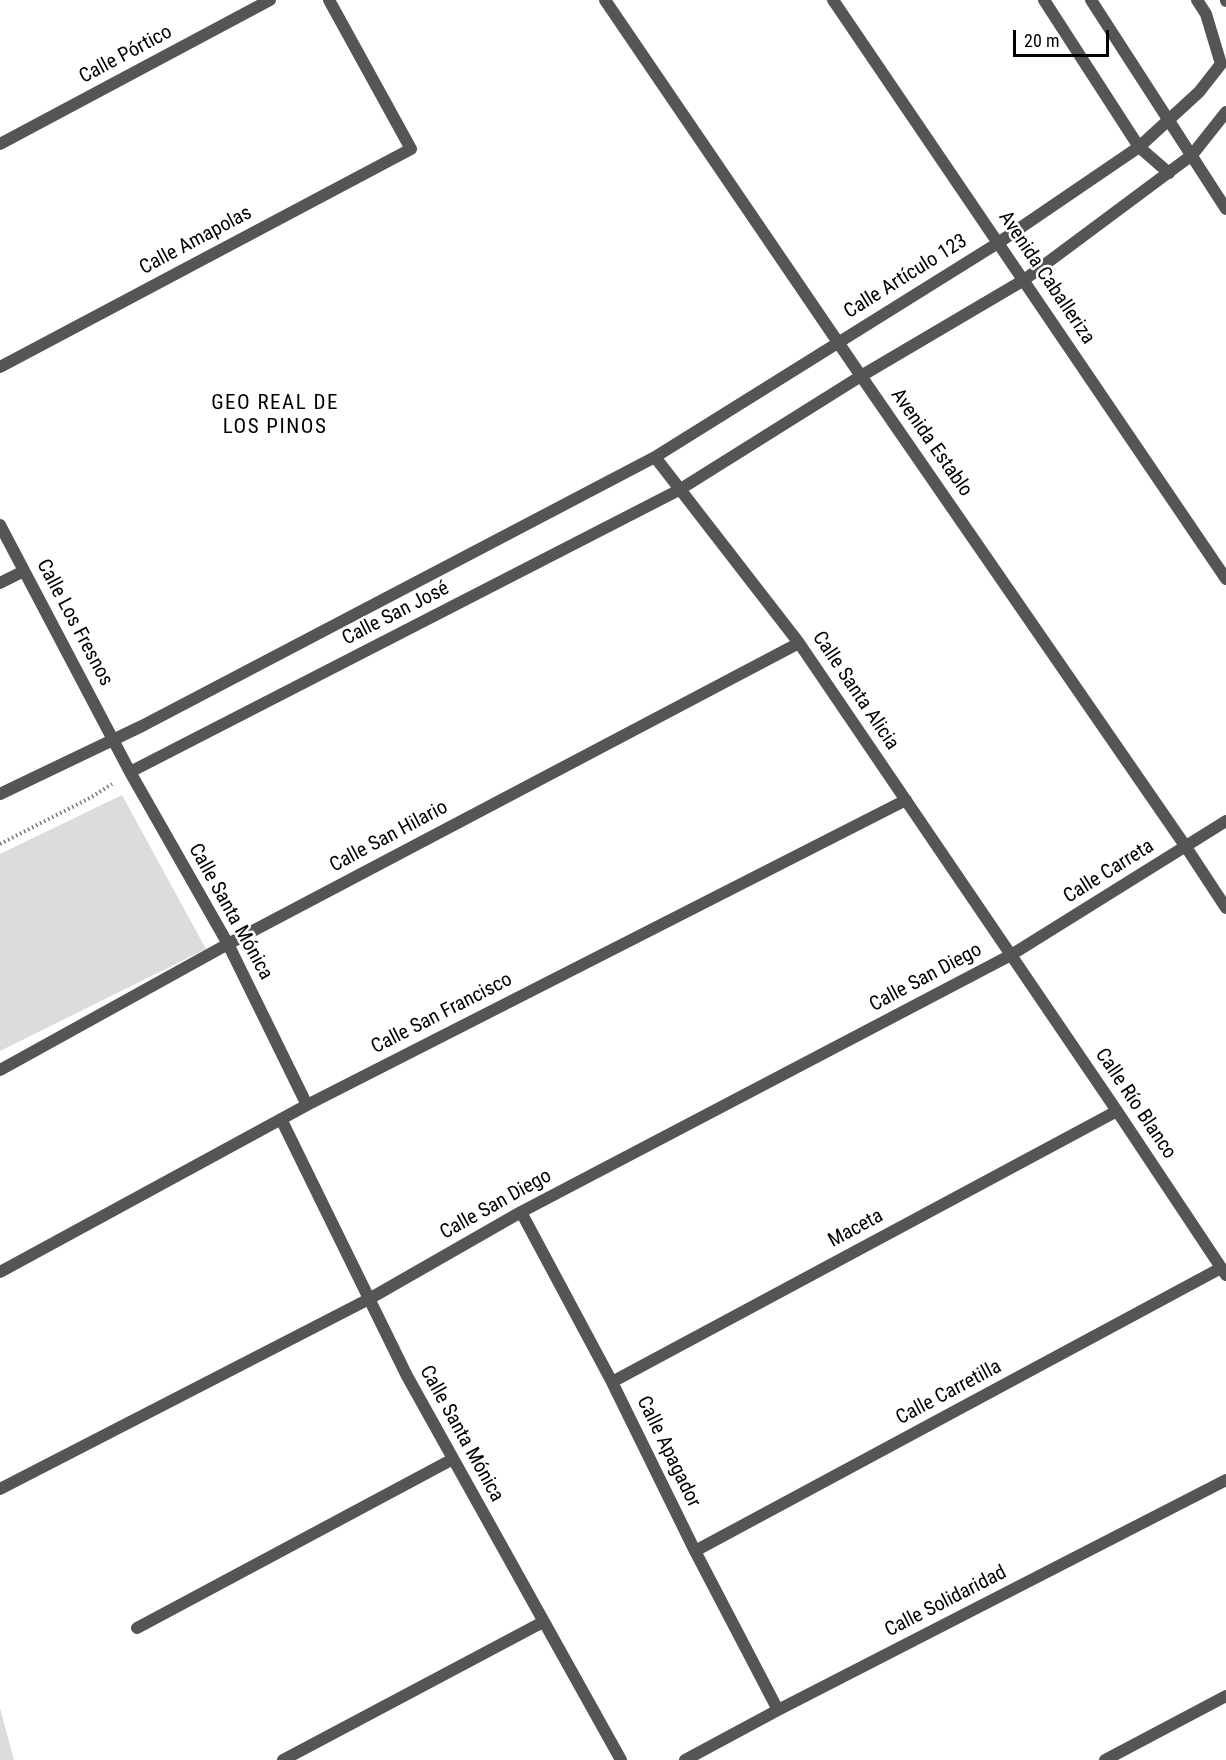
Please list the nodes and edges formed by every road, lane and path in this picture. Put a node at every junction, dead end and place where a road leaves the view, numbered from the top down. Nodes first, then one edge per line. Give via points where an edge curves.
1 (270, 0) edge
2 (329, 0) edge
3 (605, 0) edge
4 (833, 0) edge
5 (1044, 0) edge
6 (1091, 0) edge
7 (1197, 0) edge
8 (1226, 112) edge
9 (1169, 119) junction
10 (0, 144) edge
11 (1139, 147) junction
12 (1192, 155) junction
13 (1169, 173) junction
14 (1226, 209) edge
15 (998, 243) junction
16 (1024, 280) junction
17 (839, 342) junction
18 (0, 367) edge
19 (861, 376) junction
20 (655, 458) junction
21 (679, 490) junction
22 (0, 525) edge
23 (24, 571) junction
24 (1226, 579) edge
25 (0, 583) edge
26 (799, 643) junction
27 (114, 740) junction
28 (130, 772) junction
29 (0, 795) edge
30 (906, 800) junction
31 (1226, 821) edge
32 (0, 844) edge
33 (1186, 847) junction
34 (1226, 908) edge
35 (228, 944) junction
36 (1011, 955) junction
37 (0, 1070) edge
38 (307, 1105) junction
39 (1118, 1111) junction
40 (281, 1119) junction
41 (521, 1212) junction
42 (0, 1272) edge
43 (1224, 1272) edge
44 (369, 1299) junction
45 (612, 1382) junction
46 (453, 1459) junction
47 (1226, 1480) edge
48 (0, 1489) edge
49 (695, 1551) junction
50 (543, 1622) junction
51 (137, 1628) dead end
52 (1226, 1696) edge
53 (778, 1710) junction
54 (283, 1760) edge
55 (621, 1760) edge
56 (685, 1760) edge
57 (1105, 1760) edge

1 - 10 street, Calle Pórtico
2 - 18 street, Calle Amapolas via 411,149
3 - 17 street, Avenida Establo
4 - 15 street, Avenida Caballeriza
5 - 11 street
6 - 9 street
7 - 9 street, Calle Artículo 123 via 1206,14 1221,64 1199,92
8 - 12 street
9 - 11 street, Calle Artículo 123
9 - 12 street
11 - 13 street
11 - 15 street, Calle Artículo 123
12 - 13 street
12 - 14 street
13 - 16 street
15 - 16 street, Avenida Caballeriza
15 - 17 street, Calle Artículo 123
16 - 19 street
16 - 24 street, Avenida Caballeriza
17 - 19 street, Avenida Establo
17 - 20 street, Calle Artículo 123
19 - 21 street
19 - 33 street, Avenida Establo
20 - 21 street, Calle Santa Alicia
20 - 27 street, Calle San José
21 - 26 street, Calle Santa Alicia
21 - 28 street, Calle San José
22 - 23 street, Calle Los Fresnos
23 - 25 street
23 - 27 street, Calle Los Fresnos
26 - 30 street, Calle Santa Alicia
26 - 35 street, Calle San Hilario
27 - 28 street, Calle Santa Mónica
27 - 29 street, Calle San José
28 - 32 path via 90,798
28 - 35 street, Calle Santa Mónica
30 - 36 street, Calle Santa Alicia
30 - 38 street, Calle San Francisco
31 - 33 street, Calle Carreta
33 - 34 street, Avenida Establo
33 - 36 street, Calle Carreta
35 - 37 street, Calle San Hilario
35 - 38 street, Calle Santa Mónica
36 - 39 street, Calle Río Blanco
36 - 41 street, Calle San Diego
38 - 40 street, Calle San Francisco
39 - 43 street, Calle Río Blanco
39 - 45 street, Maceta
40 - 42 street, Calle San Francisco
40 - 44 street, Calle Santa Mónica
41 - 44 street, Calle San Diego
41 - 45 street, Calle Apagador
43 - 49 street, Calle Carretilla
44 - 46 street, Calle Santa Mónica
44 - 48 street, Calle San Diego
45 - 49 street, Calle Apagador
46 - 50 street, Calle Santa Mónica
46 - 51 street
47 - 53 street, Calle Solidaridad
49 - 53 street, Calle Apagador
50 - 54 street
50 - 55 street, Calle Santa Mónica
52 - 57 street
53 - 56 street, Calle Solidaridad

